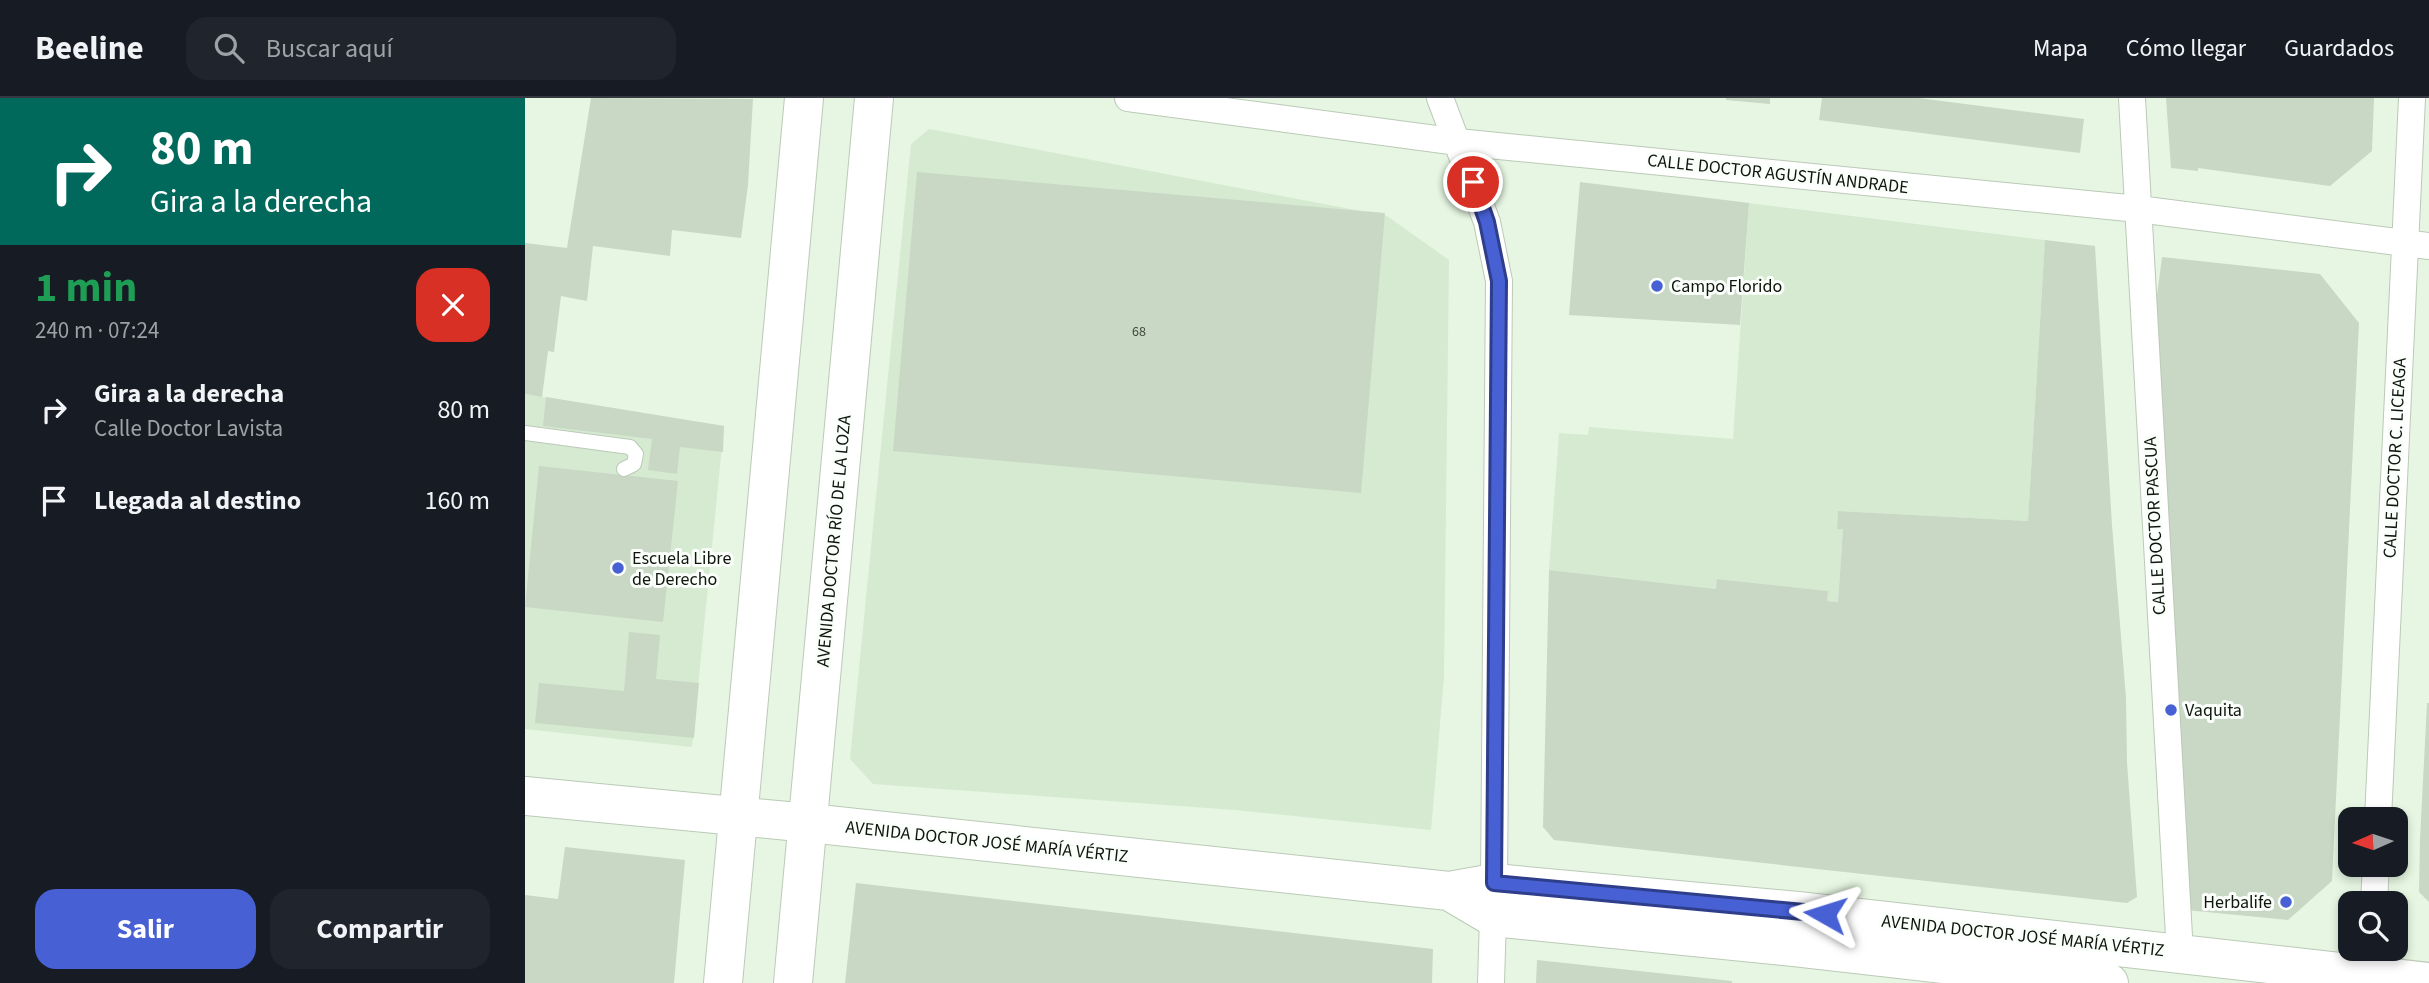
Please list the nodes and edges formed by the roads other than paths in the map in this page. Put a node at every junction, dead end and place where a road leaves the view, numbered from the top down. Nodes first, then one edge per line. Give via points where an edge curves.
1 (804, 98) edge
2 (874, 98) edge
3 (1128, 98) edge
4 (1440, 98) edge
5 (1462, 98) edge
6 (2132, 98) edge
7 (2412, 98) edge
8 (1458, 142) junction
9 (2138, 209) junction
10 (2417, 244) edge
11 (525, 433) edge
12 (624, 469) dead end
13 (525, 796) edge
14 (2379, 807) edge
15 (737, 816) junction
16 (809, 823) junction
17 (1493, 900) junction
18 (1796, 929) junction
19 (2179, 954) junction
20 (2371, 969) edge
21 (2429, 982) edge
22 (723, 983) edge
23 (793, 983) edge
24 (1491, 983) edge
25 (2109, 983) edge

1 - 15 main road
2 - 16 main road, AVENIDA DOCTOR RÍO DE LA LOZA
3 - 8 street, CALLE DOCTOR AGUSTÍN ANDRADE
4 - 8 street
5 - 8 street
6 - 9 street, CALLE DOCTOR PASCUA
7 - 10 street, CALLE DOCTOR C. LICEAGA
8 - 9 street, CALLE DOCTOR AGUSTÍN ANDRADE
8 - 17 street via 1487,222 1499,281
9 - 10 street, CALLE DOCTOR AGUSTÍN ANDRADE
9 - 19 street, CALLE DOCTOR PASCUA
10 - 14 street, CALLE DOCTOR C. LICEAGA
11 - 12 lane via 630,447 636,454 634,464
13 - 15 main road, AVENIDA DOCTOR JOSÉ MARÍA VÉRTIZ
15 - 16 main road, AVENIDA DOCTOR JOSÉ MARÍA VÉRTIZ
15 - 22 main road
16 - 17 main road, AVENIDA DOCTOR JOSÉ MARÍA VÉRTIZ via 1450,891
16 - 23 main road, AVENIDA DOCTOR RÍO DE LA LOZA
17 - 18 main road, AVENIDA DOCTOR JOSÉ MARÍA VÉRTIZ
17 - 24 street
18 - 19 main road, AVENIDA DOCTOR JOSÉ MARÍA VÉRTIZ
18 - 25 main road, AVENIDA DOCTOR JOSÉ MARÍA VÉRTIZ
19 - 20 main road, AVENIDA DOCTOR JOSÉ MARÍA VÉRTIZ
20 - 21 main road, AVENIDA DOCTOR JOSÉ MARÍA VÉRTIZ

